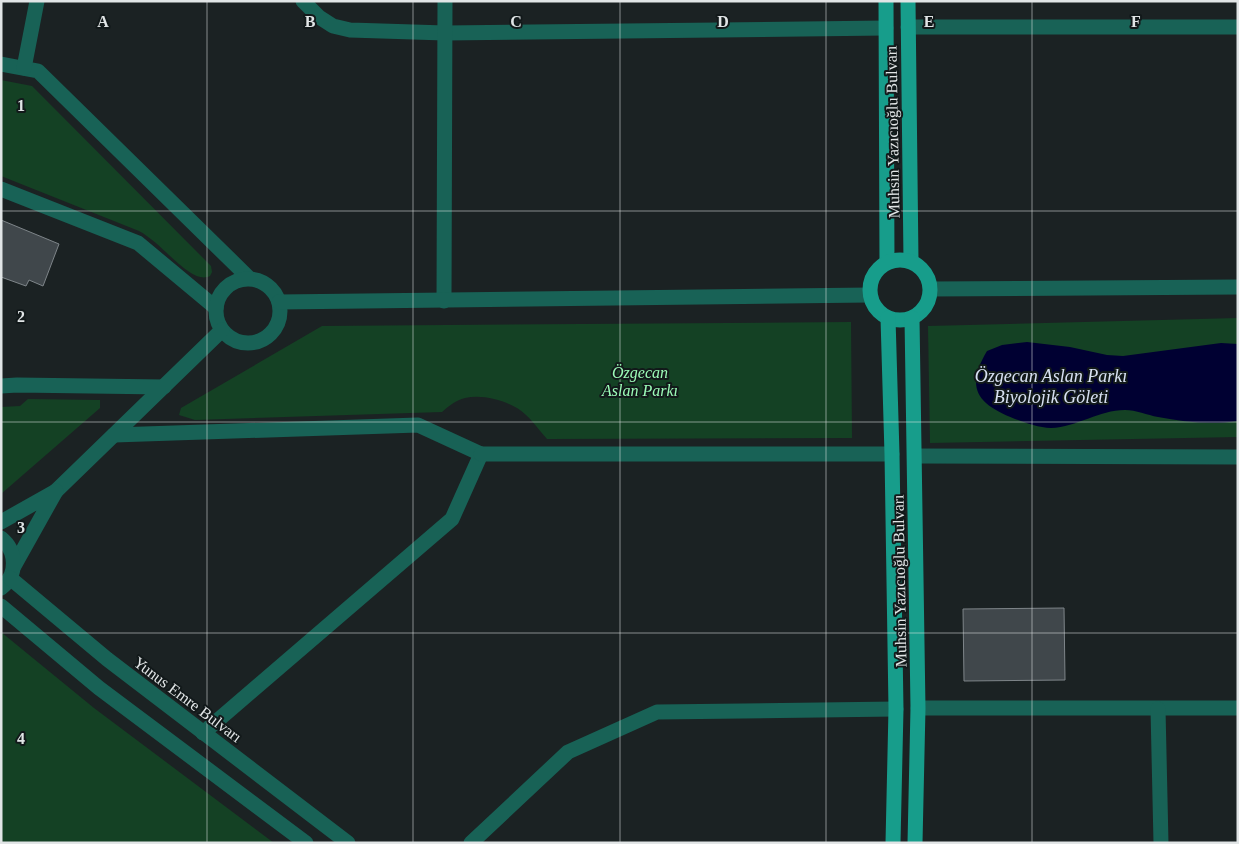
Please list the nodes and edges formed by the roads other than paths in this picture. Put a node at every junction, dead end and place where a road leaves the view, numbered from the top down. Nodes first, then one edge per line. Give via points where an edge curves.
1 (37, 1) edge
2 (303, 1) edge
3 (445, 1) edge
4 (886, 1) edge
5 (908, 1) edge
6 (908, 27) junction
7 (1238, 27) edge
8 (886, 28) junction
9 (445, 32) junction
10 (1, 64) edge
11 (24, 68) junction
12 (1, 189) edge
13 (911, 261) junction
14 (887, 262) junction
15 (249, 278) junction
16 (1238, 287) edge
17 (931, 290) junction
18 (870, 295) junction
19 (444, 301) junction
20 (279, 302) junction
21 (216, 308) junction
22 (888, 318) junction
23 (912, 318) junction
24 (222, 330) junction
25 (1, 386) edge
26 (164, 387) junction
27 (114, 435) junction
28 (481, 454) junction
29 (892, 454) junction
30 (914, 456) junction
31 (1238, 456) edge
32 (56, 491) junction
33 (1, 522) edge
34 (1, 538) edge
35 (8, 577) edge
36 (1, 606) edge
37 (918, 708) junction
38 (1238, 708) edge
39 (896, 709) junction
40 (1158, 709) junction
41 (203, 732) junction
42 (306, 843) edge
43 (348, 843) edge
44 (471, 843) edge
45 (893, 843) edge
46 (915, 843) edge
47 (1161, 843) edge

1 - 11 street
2 - 9 street via 319,18 350,30
3 - 9 street
4 - 8 main road
5 - 6 main road, Muhsin Yazıcıoğlu Bulvarı
6 - 7 street
6 - 13 main road, Muhsin Yazıcıoğlu Bulvarı
8 - 9 street
8 - 14 main road
9 - 19 street
10 - 11 street
11 - 15 street via 38,71
12 - 21 street via 138,243
13 - 14 main road via 897,259
13 - 17 main road via 924,271
14 - 18 main road via 873,276
15 - 20 street via 268,285
15 - 21 street via 229,284
16 - 17 street
17 - 23 main road via 924,309
18 - 19 street
18 - 22 main road via 873,304
19 - 20 street
20 - 24 street via 280,312 274,330 258,342 238,342
21 - 24 street
22 - 23 main road
22 - 29 main road
23 - 30 main road, Muhsin Yazıcıoğlu Bulvarı
24 - 26 street
25 - 26 street
26 - 27 street
27 - 28 street via 418,425
27 - 32 street
28 - 29 street
28 - 41 street via 452,519
29 - 39 main road
30 - 31 street
30 - 37 main road, Muhsin Yazıcıoğlu Bulvarı
32 - 33 street
32 - 35 street
34 - 35 street via 10,546 13,556
35 - 41 street, Yunus Emre Bulvarı via 107,659
36 - 42 street via 99,688
37 - 40 street
37 - 46 main road, Muhsin Yazıcıoğlu Bulvarı
38 - 40 street
39 - 44 street via 657,712 568,752
39 - 45 main road
40 - 47 street
41 - 43 street, Yunus Emre Bulvarı

